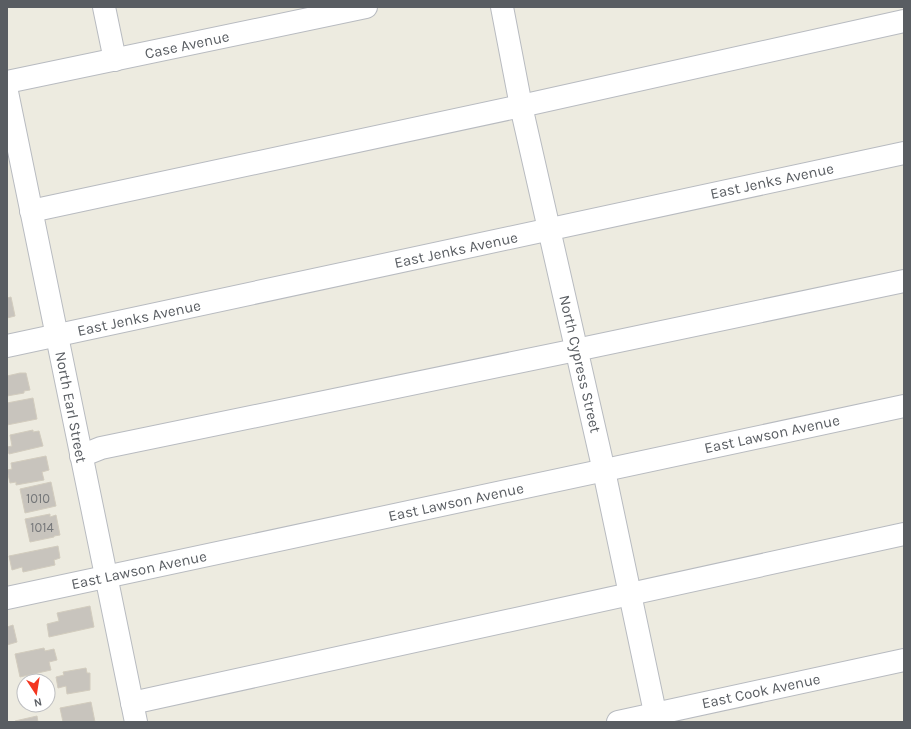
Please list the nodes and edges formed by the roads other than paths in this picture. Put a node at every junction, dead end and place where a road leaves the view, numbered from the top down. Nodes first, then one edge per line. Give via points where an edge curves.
1 (104, 7) edge
2 (366, 7) edge
3 (502, 7) edge
4 (904, 21) edge
5 (115, 60) junction
6 (7, 82) edge
7 (7, 92) edge
8 (521, 106) junction
9 (904, 153) edge
10 (31, 211) junction
11 (549, 230) junction
12 (904, 281) edge
13 (57, 335) junction
14 (7, 346) edge
15 (576, 350) junction
16 (904, 406) edge
17 (81, 456) junction
18 (604, 470) junction
19 (904, 534) edge
20 (105, 577) junction
21 (630, 595) junction
22 (7, 598) edge
23 (904, 660) edge
24 (134, 712) edge
25 (656, 718) edge
26 (618, 722) edge

1 - 5 street
2 - 5 street, Case Avenue
3 - 8 street, North Cypress Street
4 - 8 street
5 - 6 street, Case Avenue
7 - 10 street, North Earl Street
8 - 10 street
8 - 11 street, North Cypress Street
9 - 11 street, East Jenks Avenue
10 - 13 street, North Earl Street
11 - 13 street, East Jenks Avenue
11 - 15 street, North Cypress Street
12 - 15 street
13 - 14 street, East Jenks Avenue
13 - 17 street, North Earl Street
15 - 17 street via 101,448
15 - 18 street, North Cypress Street
16 - 18 street, East Lawson Avenue
17 - 20 street, North Earl Street
18 - 20 street, East Lawson Avenue
18 - 21 street, North Cypress Street
19 - 21 street
20 - 22 street, East Lawson Avenue
20 - 24 street, North Earl Street
21 - 24 street
21 - 25 street, North Cypress Street
23 - 25 street, East Cook Avenue
25 - 26 street, East Cook Avenue

